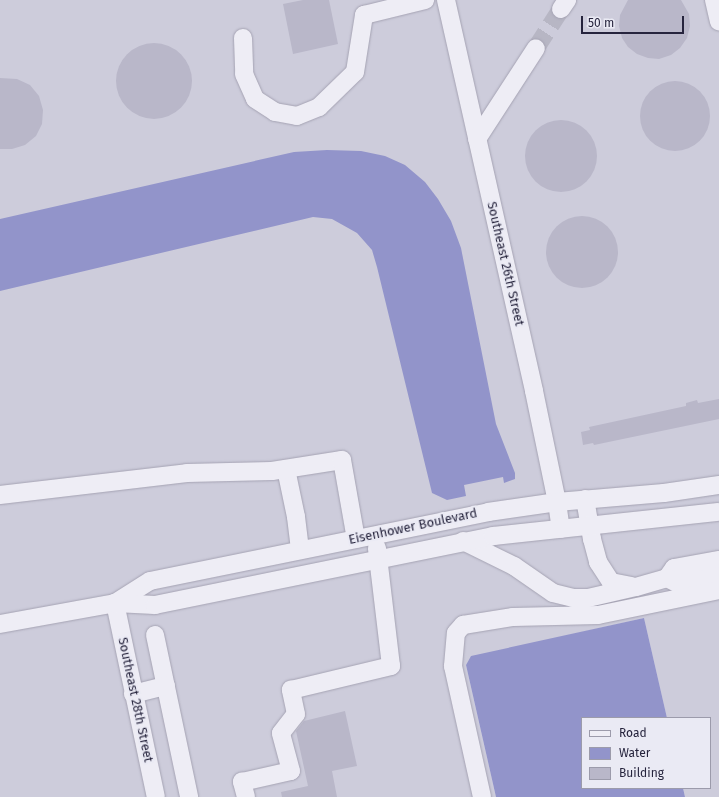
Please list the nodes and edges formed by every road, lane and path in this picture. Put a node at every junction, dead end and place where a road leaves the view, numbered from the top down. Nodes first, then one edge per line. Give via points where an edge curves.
1 (425, 0) edge
2 (446, 0) edge
3 (714, 0) edge
4 (719, 22) edge
5 (243, 38) dead end
6 (536, 48) tunnel mouth
7 (477, 139) junction
8 (286, 469) junction
9 (719, 485) edge
10 (0, 495) edge
11 (585, 499) junction
12 (557, 502) junction
13 (719, 512) edge
14 (589, 526) junction
15 (561, 529) junction
16 (375, 535) junction
17 (356, 539) junction
18 (463, 541) junction
19 (300, 550) junction
20 (379, 558) junction
21 (719, 560) edge
22 (719, 576) edge
23 (666, 578) junction
24 (636, 587) junction
25 (719, 590) edge
26 (115, 603) junction
27 (0, 624) edge
28 (155, 635) dead end
29 (166, 686) junction
30 (133, 694) junction
31 (156, 797) edge
32 (189, 797) edge
33 (246, 797) edge
34 (482, 797) edge

1 - 5 street via 364,15 354,72 319,107 298,116 275,112 255,99 244,74
2 - 7 street, Southeast 26th Street
3 - 4 street
6 - 7 street
7 - 12 street, Southeast 26th Street
8 - 10 street via 187,473
8 - 17 street via 342,460
8 - 19 street
9 - 11 street, Eisenhower Boulevard via 664,493
11 - 12 street, Eisenhower Boulevard
11 - 14 street
12 - 15 street, Southeast 26th Street
12 - 16 street, Eisenhower Boulevard via 488,512
13 - 14 street, Eisenhower Boulevard
14 - 15 street, Eisenhower Boulevard
14 - 24 street via 598,562 611,582
15 - 18 street, Eisenhower Boulevard
16 - 17 street, Eisenhower Boulevard
16 - 20 street
17 - 19 street, Eisenhower Boulevard
18 - 20 street, Eisenhower Boulevard
18 - 24 street via 514,566 553,593 573,598 588,598
19 - 26 street, Eisenhower Boulevard via 150,581
20 - 26 street, Eisenhower Boulevard via 155,605
20 - 33 street via 391,666 291,690 296,714 281,733 291,772 242,782
21 - 23 street via 674,568
22 - 23 street via 679,584
23 - 24 street
25 - 34 street via 598,615 513,617 463,625 456,632 453,666
26 - 27 street, Eisenhower Boulevard
26 - 30 street, Southeast 28th Street
28 - 29 street
29 - 30 street
29 - 32 street
30 - 31 street, Southeast 28th Street

